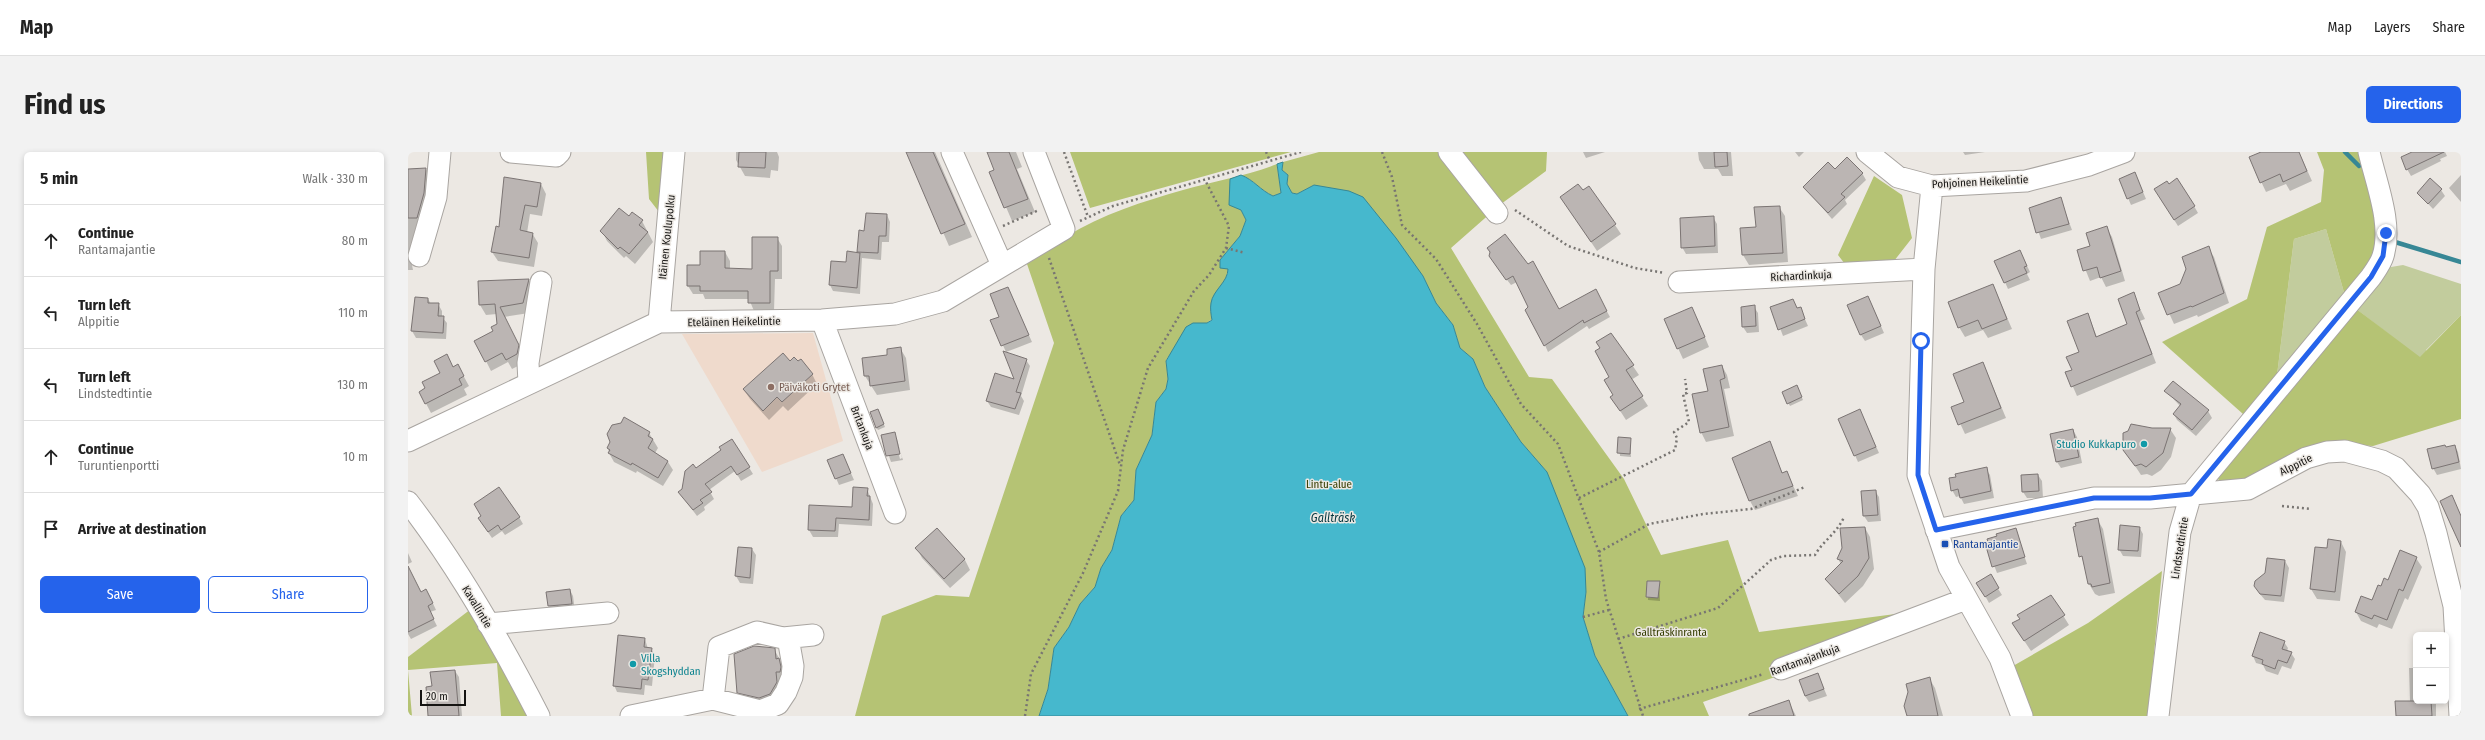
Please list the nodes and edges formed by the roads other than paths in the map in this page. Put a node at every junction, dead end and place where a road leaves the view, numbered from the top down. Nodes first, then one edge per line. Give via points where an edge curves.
1 (440, 152) edge
2 (511, 152) edge
3 (560, 152) edge
4 (674, 152) edge
5 (952, 152) edge
6 (1034, 152) edge
7 (1449, 152) edge
8 (1867, 152) edge
9 (2124, 152) edge
10 (2370, 152) edge
11 (1932, 186) junction
12 (1504, 210) road end
13 (419, 256) dead end
14 (1002, 265) junction
15 (1924, 269) junction
16 (1673, 278) road end
17 (541, 282) dead end
18 (822, 320) junction
19 (659, 322) junction
20 (529, 383) junction
21 (408, 441) edge
22 (2191, 494) junction
23 (408, 502) edge
24 (895, 513) dead end
25 (1936, 530) junction
26 (1966, 599) junction
27 (608, 613) dead end
28 (488, 624) junction
29 (813, 635) dead end
30 (788, 638) junction
31 (1781, 669) road end
32 (713, 699) junction
33 (539, 716) edge
34 (631, 716) edge
35 (2022, 716) edge
36 (2158, 716) edge
37 (2460, 716) edge

1 - 13 street via 436,198
2 - 3 street via 556,156
4 - 19 street, Itäinen Koulupolku
5 - 14 street
6 - 14 street, Eteläinen Heikelintie via 1064,229
7 - 12 street
8 - 11 street, Pohjoinen Heikelintie via 1898,177
9 - 11 street, Pohjoinen Heikelintie via 2089,165 2026,181
10 - 22 street, Lindstedtintie via 2386,233 2383,256 2371,277
11 - 15 street
14 - 18 street, Eteläinen Heikelintie via 943,301 895,314
15 - 16 street, Richardinkuja
15 - 25 street via 1918,468
17 - 20 street via 528,363
18 - 19 street, Eteläinen Heikelintie
18 - 24 street, Britankuja
19 - 20 street, Eteläinen Heikelintie
20 - 21 street, Eteläinen Heikelintie
22 - 25 street, Alppitie via 2150,498 2094,498
22 - 36 street, Lindstedtintie via 2180,532
22 - 37 street, Alppitie via 2248,489 2306,458 2327,452 2345,451 2364,455 2396,468 2420,494 2436,532 2454,606
23 - 28 street, Kavallintie via 430,530
25 - 26 street
26 - 31 street, Rantamajankuja
26 - 35 street via 2000,658
27 - 28 street
28 - 33 street, Kavallintie
29 - 30 street
30 - 32 street via 757,632 719,647
30 - 32 street via 793,666 792,677 778,704 760,711
32 - 34 street

